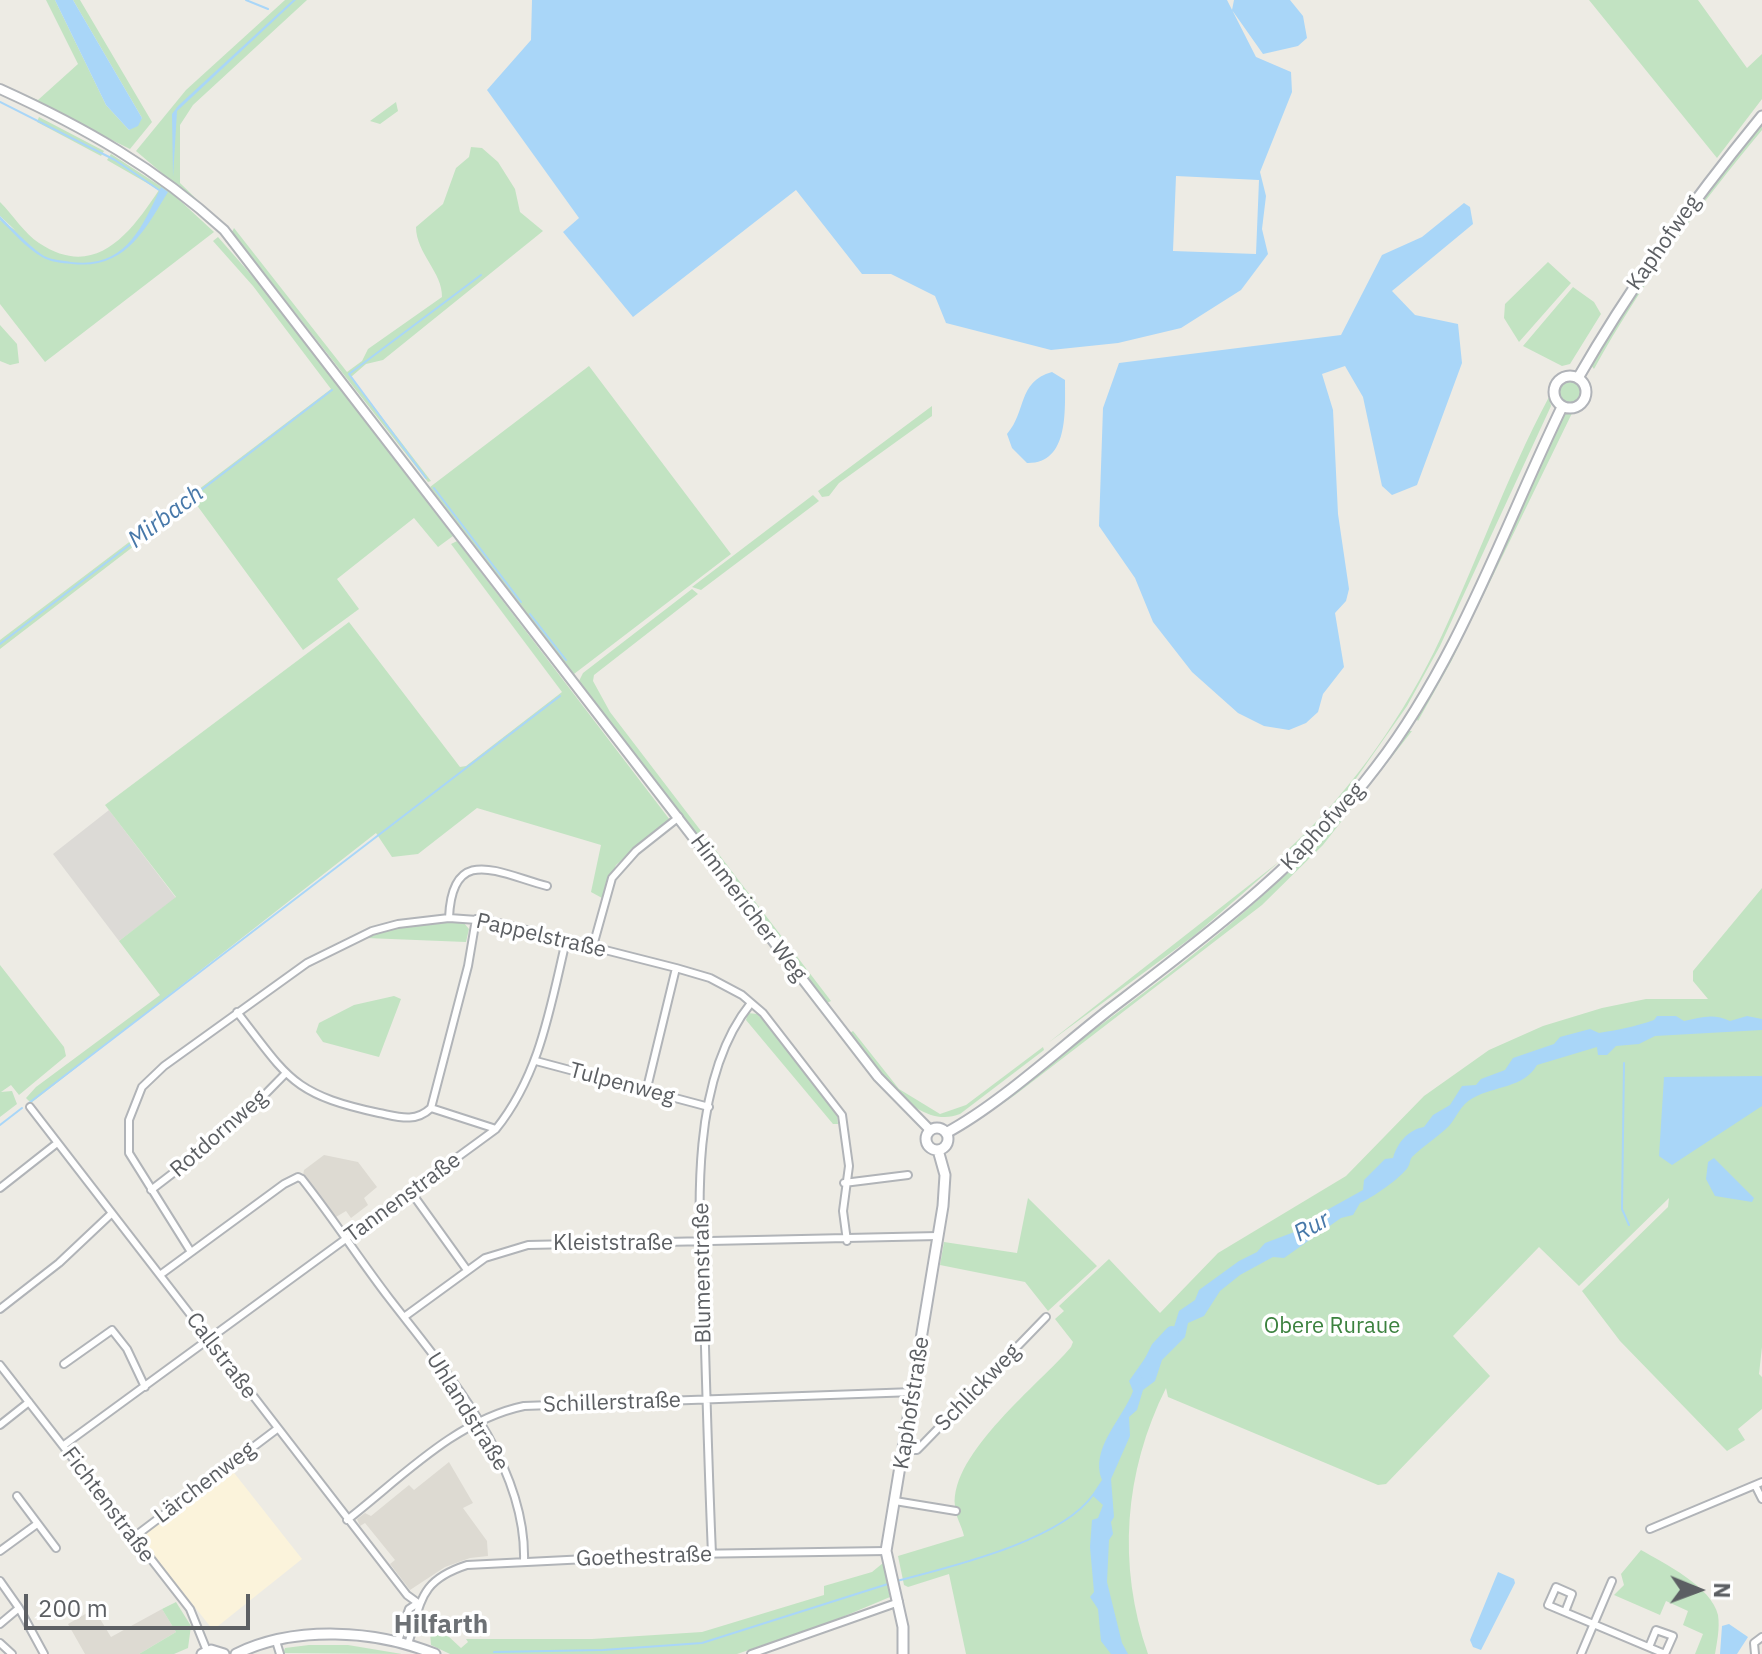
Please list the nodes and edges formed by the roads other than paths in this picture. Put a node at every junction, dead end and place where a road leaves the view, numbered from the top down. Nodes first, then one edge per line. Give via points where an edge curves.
1 (0, 89) edge
2 (1762, 116) edge
3 (1578, 378) junction
4 (1562, 407) junction
5 (679, 817) junction
6 (547, 886) dead end
7 (449, 918) junction
8 (476, 919) junction
9 (566, 941) junction
10 (593, 946) junction
11 (676, 968) junction
12 (751, 1003) junction
13 (237, 1012) junction
14 (536, 1061) junction
15 (285, 1074) junction
16 (646, 1092) junction
17 (30, 1107) dead end
18 (709, 1107) junction
19 (431, 1108) junction
20 (496, 1129) junction
21 (930, 1130) junction
22 (946, 1133) junction
23 (56, 1144) junction
24 (938, 1150) junction
25 (908, 1175) dead end
26 (844, 1183) junction
27 (0, 1188) edge
28 (151, 1190) junction
29 (411, 1192) junction
30 (111, 1214) junction
31 (938, 1236) junction
32 (347, 1238) junction
33 (847, 1241) junction
34 (701, 1243) junction
35 (191, 1252) junction
36 (467, 1270) junction
37 (160, 1275) junction
38 (0, 1309) edge
39 (404, 1317) junction
40 (1046, 1317) dead end
41 (209, 1341) junction
42 (64, 1364) dead end
43 (0, 1365) edge
44 (145, 1387) junction
45 (914, 1392) junction
46 (706, 1399) junction
47 (29, 1402) junction
48 (478, 1422) junction
49 (0, 1425) edge
50 (277, 1429) junction
51 (64, 1445) junction
52 (905, 1450) junction
53 (1758, 1484) edge
54 (17, 1496) dead end
55 (1762, 1499) edge
56 (895, 1501) junction
57 (956, 1511) dead end
58 (347, 1520) junction
59 (37, 1524) junction
60 (1650, 1529) dead end
61 (134, 1537) junction
62 (56, 1548) dead end
63 (0, 1551) edge
64 (886, 1551) junction
65 (712, 1554) junction
66 (524, 1561) junction
67 (0, 1581) edge
68 (1612, 1581) dead end
69 (899, 1602) junction
70 (418, 1603) junction
71 (19, 1608) junction
72 (1565, 1612) dead end
73 (0, 1624) edge
74 (1593, 1624) junction
75 (1762, 1637) edge
76 (276, 1641) junction
77 (403, 1642) junction
78 (0, 1643) edge
79 (1649, 1647) junction
80 (204, 1652) edge
81 (12, 1654) edge
82 (44, 1654) edge
83 (224, 1654) edge
84 (236, 1654) edge
85 (280, 1654) edge
86 (435, 1654) edge
87 (751, 1654) edge
88 (903, 1654) edge
89 (1581, 1654) edge
90 (1665, 1654) edge
91 (1755, 1654) edge

1 - 5 street, Himmericher Weg via 158,174 224,230
2 - 3 main road, Kaphofweg via 1675,224
3 - 4 main road, Kaphofweg via 1586,389 1584,401
3 - 4 main road, Kaphofweg via 1565,377 1555,386 1554,396
4 - 22 main road, Kaphofweg via 1438,670 1353,797 1241,908
5 - 10 street via 612,878
5 - 21 street, Himmericher Weg via 878,1077
6 - 7 street via 474,870 460,875 454,885
7 - 8 street, Pappelstraße
7 - 13 street, Pappelstraße via 398,924 351,940 307,963
8 - 9 street, Pappelstraße
8 - 19 street
9 - 10 street, Pappelstraße
9 - 14 street, Tannenstraße
10 - 11 street, Pappelstraße
11 - 12 street, Pappelstraße via 720,983
11 - 16 street
12 - 18 street, Blumenstraße via 722,1052
12 - 26 street, Pappelstraße via 842,1115 849,1166
13 - 15 street
13 - 28 street, Pappelstraße via 164,1066 136,1097 129,1120 129,1153
14 - 16 street, Tulpenweg
14 - 20 street, Tannenstraße via 517,1103
15 - 19 street via 331,1103 405,1118
15 - 28 street, Rotdornweg via 233,1127
16 - 18 street, Tulpenweg
17 - 23 street, Callstraße
18 - 34 street, Blumenstraße
19 - 20 street
20 - 29 street, Tannenstraße
21 - 22 main road
21 - 24 main road via 927,1145
22 - 24 main road via 947,1144
23 - 27 street
23 - 30 street, Callstraße
24 - 31 main road, Kaphofstraße via 945,1175
25 - 26 street
26 - 33 street, Pappelstraße
28 - 35 street, Pappelstraße
29 - 32 street, Tannenstraße
29 - 36 street
30 - 37 street, Callstraße
30 - 38 street
31 - 33 street, Kleiststraße
31 - 45 main road, Kaphofstraße
32 - 35 street, Uhlandstraße via 298,1177
32 - 39 street, Uhlandstraße
32 - 41 street, Tannenstraße
33 - 34 street, Kleiststraße
34 - 36 street, Kleiststraße via 528,1245 485,1258
34 - 46 street, Blumenstraße
35 - 37 street
36 - 39 street, Kleiststraße
37 - 41 street, Callstraße
39 - 48 street, Uhlandstraße via 447,1371
40 - 52 street, Schlickweg via 917,1450
41 - 44 street, Tannenstraße
41 - 50 street, Callstraße
42 - 44 street via 112,1330
43 - 47 street, Fichtenstraße
44 - 51 street, Tannenstraße
45 - 46 street, Schillerstraße
45 - 52 main road, Kaphofstraße
46 - 48 street, Schillerstraße via 524,1406
46 - 65 street, Blumenstraße
47 - 49 street
47 - 51 street, Fichtenstraße
48 - 58 street, Schillerstraße
48 - 66 street, Uhlandstraße via 519,1504
50 - 58 street, Callstraße
50 - 61 street, Lärchenweg
51 - 61 street, Fichtenstraße
52 - 56 main road, Kaphofstraße
53 - 55 street
53 - 60 street
54 - 59 street
56 - 57 street
56 - 64 main road, Kaphofstraße
58 - 70 street, Callstraße
59 - 62 street
59 - 63 street
61 - 80 street, Fichtenstraße via 190,1609
64 - 65 street, Goethestraße
64 - 69 main road, Kaphofstraße
65 - 66 street, Goethestraße
66 - 70 street, Goethestraße via 453,1570 429,1585
67 - 71 street
68 - 74 street
69 - 87 street
69 - 88 main road, Kaphofstraße
70 - 77 street, Goethestraße via 409,1609
71 - 73 street
71 - 82 street
72 - 74 street
74 - 79 street
74 - 89 street
75 - 91 street via 1754,1643
76 - 77 main road via 345,1635
76 - 84 main road
76 - 85 street
77 - 86 main road
78 - 81 street
79 - 90 street
79 - 90 street via 1656,1630 1673,1636
80 - 83 main road

